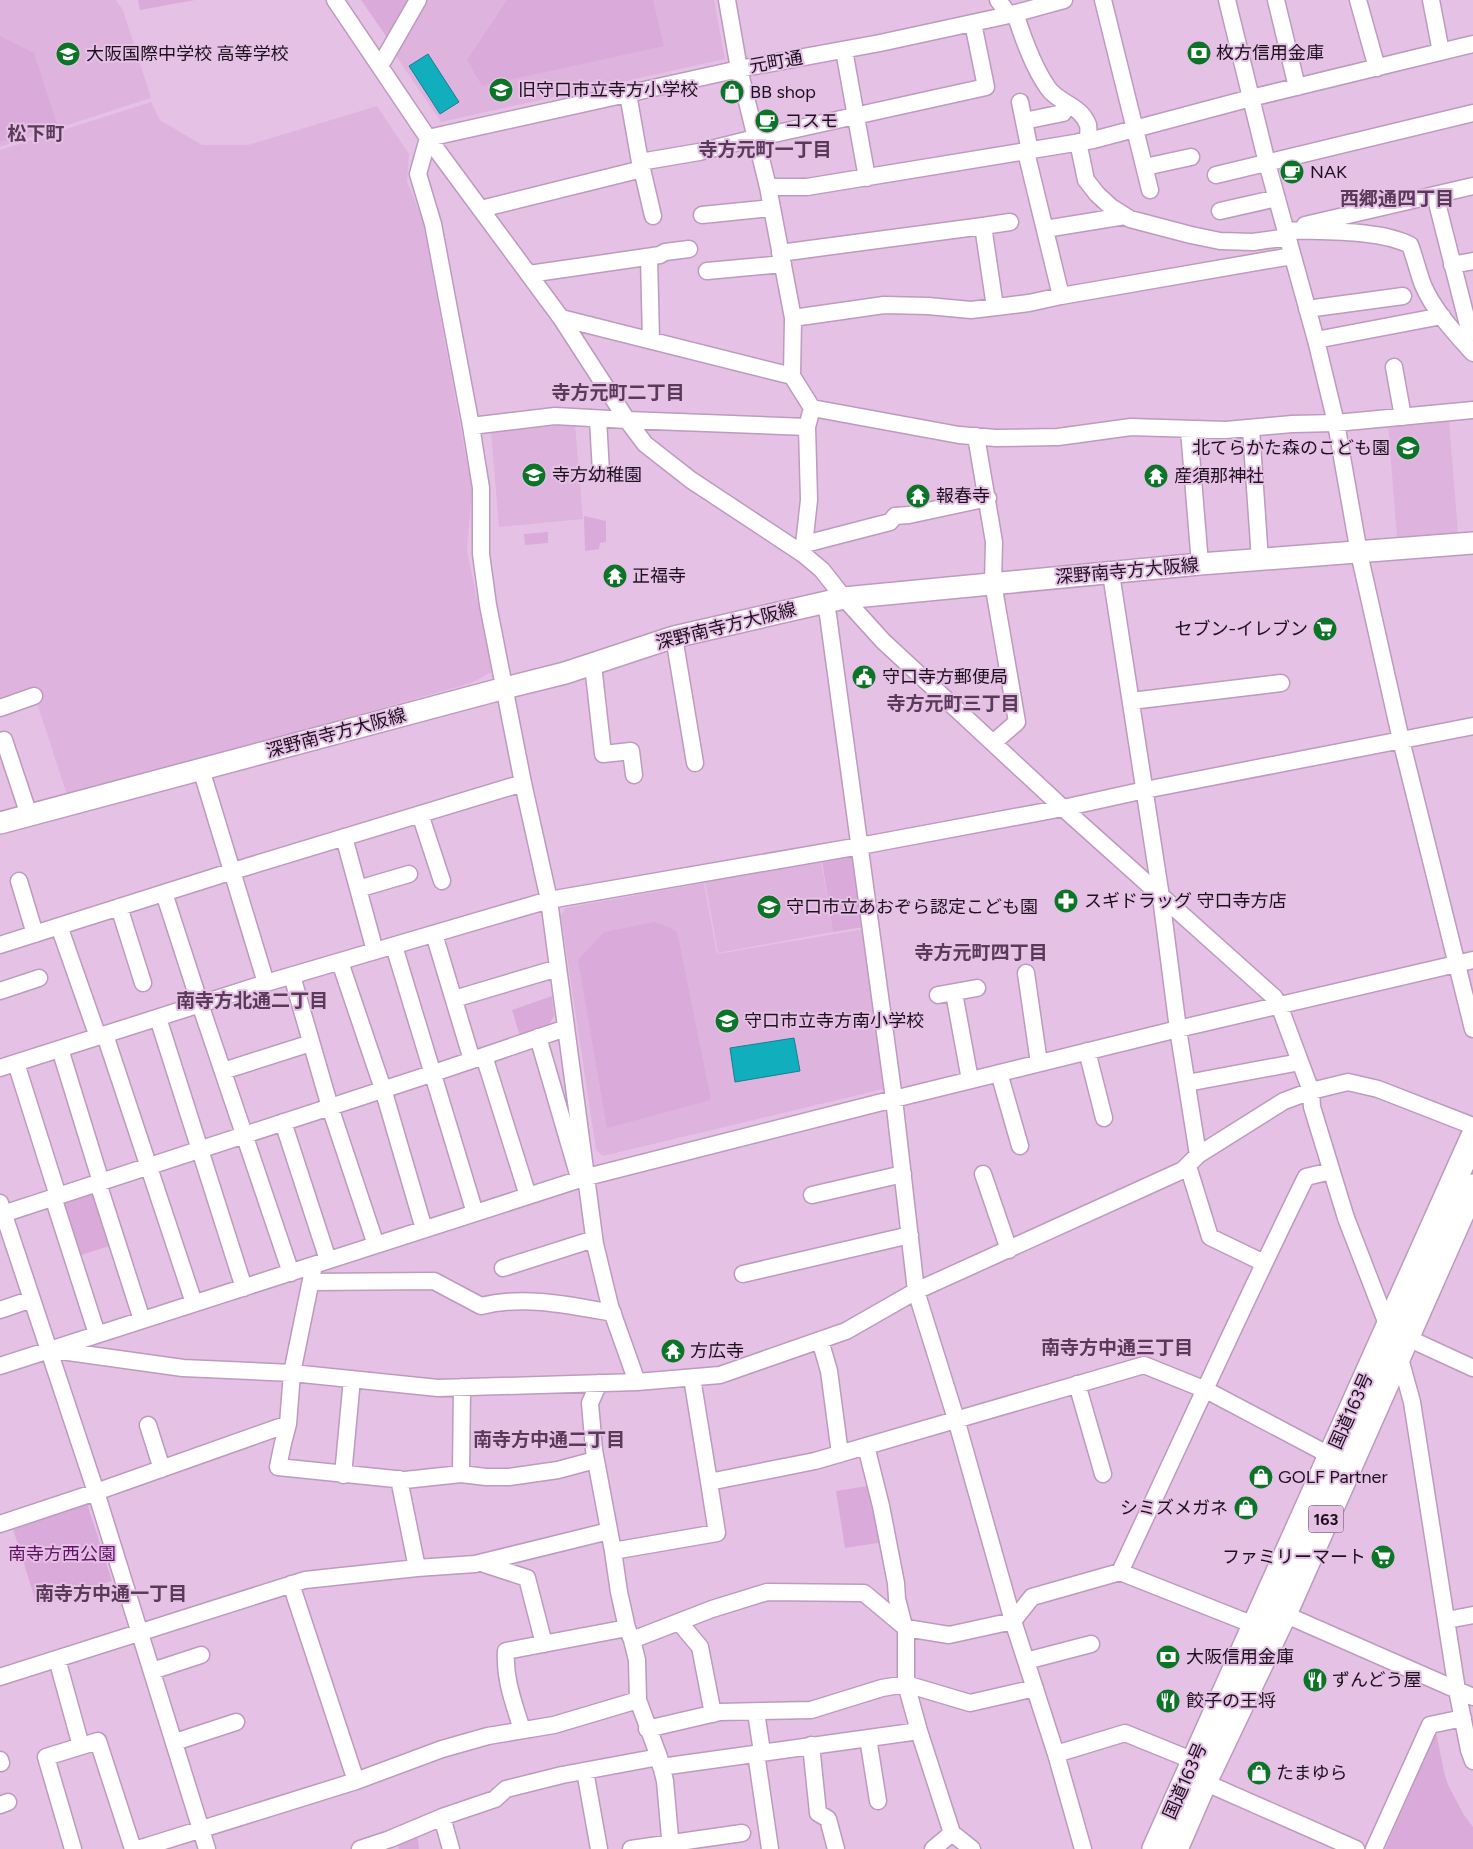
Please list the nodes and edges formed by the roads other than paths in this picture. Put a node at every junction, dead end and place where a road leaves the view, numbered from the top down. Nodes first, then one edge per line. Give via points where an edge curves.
1 (335, 0) edge
2 (418, 0) edge
3 (728, 0) edge
4 (998, 0) edge
5 (1064, 0) edge
6 (1103, 0) edge
7 (1227, 0) edge
8 (1276, 0) edge
9 (1358, 0) edge
10 (1431, 0) edge
11 (1036, 4) edge
12 (1012, 14) junction
13 (973, 22) junction
14 (1473, 44) edge
15 (844, 50) junction
16 (1441, 52) junction
17 (380, 66) junction
18 (1377, 68) junction
19 (739, 69) junction
20 (1297, 87) junction
21 (628, 94) junction
22 (1251, 98) junction
23 (1020, 102) dead end
24 (1063, 113) dead end
25 (1473, 113) edge
26 (856, 116) junction
27 (1024, 121) junction
28 (1136, 128) junction
29 (428, 138) junction
30 (755, 138) junction
31 (1083, 142) junction
32 (1028, 152) junction
33 (1191, 157) dead end
34 (1267, 163) junction
35 (641, 166) junction
36 (1145, 167) junction
37 (1216, 175) dead end
38 (867, 178) junction
39 (768, 186) junction
40 (1473, 186) edge
41 (1150, 190) dead end
42 (1435, 196) junction
43 (1277, 198) junction
44 (772, 208) junction
45 (481, 210) junction
46 (1220, 211) dead end
47 (702, 215) dead end
48 (653, 216) dead end
49 (1125, 216) junction
50 (1010, 222) dead end
51 (983, 226) junction
52 (1045, 229) junction
53 (1287, 234) junction
54 (689, 249) dead end
55 (649, 256) junction
56 (1292, 256) junction
57 (782, 258) junction
58 (1473, 261) edge
59 (1452, 265) junction
60 (707, 272) dead end
61 (529, 274) junction
62 (1061, 296) junction
63 (1403, 296) dead end
64 (995, 307) junction
65 (1307, 309) junction
66 (1442, 316) junction
67 (560, 318) junction
68 (793, 318) junction
69 (1467, 334) edge
70 (651, 340) junction
71 (1316, 340) junction
72 (1473, 353) edge
73 (1394, 367) dead end
74 (792, 376) junction
75 (812, 408) junction
76 (1473, 410) edge
77 (1403, 417) junction
78 (598, 419) junction
79 (627, 420) junction
80 (1336, 423) junction
81 (471, 426) junction
82 (807, 427) junction
83 (1252, 428) junction
84 (1189, 430) junction
85 (976, 436) junction
86 (601, 472) dead end
87 (988, 498) junction
88 (1473, 542) edge
89 (804, 549) junction
90 (1359, 553) junction
91 (1260, 560) junction
92 (1200, 564) junction
93 (1111, 574) junction
94 (993, 583) junction
95 (834, 600) junction
96 (674, 637) junction
97 (593, 665) junction
98 (1281, 682) dead end
99 (505, 688) junction
100 (34, 696) dead end
101 (1131, 701) junction
102 (0, 708) edge
103 (1472, 730) edge
104 (4, 740) dead end
105 (1401, 740) junction
106 (993, 743) junction
107 (695, 763) dead end
108 (201, 769) junction
109 (634, 775) dead end
110 (523, 783) junction
111 (1145, 790) junction
112 (1063, 808) junction
113 (420, 814) junction
114 (29, 815) junction
115 (0, 823) edge
116 (344, 837) junction
117 (860, 846) junction
118 (233, 871) junction
119 (409, 874) dead end
120 (19, 881) dead end
121 (442, 881) dead end
122 (358, 889) junction
123 (164, 893) junction
124 (1161, 897) junction
125 (549, 900) junction
126 (119, 907) junction
127 (59, 926) junction
128 (35, 934) junction
129 (434, 934) junction
130 (0, 945) edge
131 (394, 946) junction
132 (375, 951) junction
133 (340, 962) junction
134 (1465, 962) edge
135 (558, 968) junction
136 (1026, 973) dead end
137 (292, 976) junction
138 (39, 978) dead end
139 (143, 983) dead end
140 (266, 983) junction
141 (978, 988) dead end
142 (0, 991) edge
143 (454, 999) junction
144 (200, 1004) junction
145 (1279, 1005) junction
146 (158, 1018) junction
147 (566, 1028) junction
148 (1178, 1029) junction
149 (1473, 1029) edge
150 (101, 1036) junction
151 (538, 1037) junction
152 (311, 1043) junction
153 (60, 1049) junction
154 (1087, 1052) junction
155 (478, 1058) junction
156 (1300, 1062) junction
157 (16, 1063) junction
158 (1039, 1063) junction
159 (0, 1068) edge
160 (223, 1071) junction
161 (434, 1073) junction
162 (999, 1073) junction
163 (970, 1080) junction
164 (1187, 1083) junction
165 (383, 1089) junction
166 (1311, 1090) junction
167 (894, 1098) junction
168 (330, 1106) junction
169 (1104, 1118) dead end
170 (283, 1122) junction
171 (1473, 1126) edge
172 (244, 1135) junction
173 (1473, 1138) edge
174 (1020, 1146) dead end
175 (200, 1149) junction
176 (1193, 1160) junction
177 (149, 1166) junction
178 (1331, 1171) junction
179 (903, 1174) junction
180 (983, 1174) dead end
181 (583, 1178) junction
182 (100, 1182) junction
183 (1473, 1187) edge
184 (812, 1194) dead end
185 (528, 1196) junction
186 (56, 1197) junction
187 (1, 1210) edge
188 (475, 1213) junction
189 (424, 1229) junction
190 (910, 1234) junction
191 (594, 1239) junction
192 (376, 1245) junction
193 (1008, 1250) junction
194 (321, 1263) junction
195 (1264, 1263) junction
196 (504, 1268) dead end
197 (290, 1273) junction
198 (743, 1274) dead end
199 (311, 1282) junction
200 (244, 1288) junction
201 (916, 1292) junction
202 (32, 1299) junction
203 (194, 1304) junction
204 (0, 1310) edge
205 (612, 1312) junction
206 (142, 1320) junction
207 (97, 1334) junction
208 (820, 1340) junction
209 (1398, 1340) junction
210 (49, 1350) junction
211 (0, 1366) edge
212 (1473, 1368) edge
213 (292, 1373) junction
214 (692, 1378) junction
215 (352, 1379) junction
216 (637, 1382) junction
217 (599, 1384) junction
218 (1077, 1384) junction
219 (462, 1387) junction
220 (1206, 1390) junction
221 (956, 1419) junction
222 (288, 1424) junction
223 (148, 1425) dead end
224 (866, 1446) junction
225 (840, 1454) junction
226 (1331, 1456) junction
227 (595, 1460) junction
228 (162, 1469) junction
229 (461, 1474) junction
230 (1103, 1474) dead end
231 (343, 1475) junction
232 (399, 1479) junction
233 (709, 1482) junction
234 (96, 1492) junction
235 (0, 1524) edge
236 (609, 1531) junction
237 (613, 1551) junction
238 (481, 1562) junction
239 (417, 1568) junction
240 (1120, 1572) junction
241 (291, 1584) junction
242 (1284, 1614) junction
243 (1473, 1615) edge
244 (1447, 1620) junction
245 (1013, 1621) junction
246 (678, 1622) junction
247 (1254, 1625) junction
248 (905, 1627) junction
249 (140, 1632) junction
250 (629, 1634) junction
251 (544, 1644) junction
252 (1091, 1644) dead end
253 (201, 1655) dead end
254 (57, 1659) junction
255 (1026, 1661) junction
256 (152, 1671) junction
257 (0, 1675) edge
258 (906, 1684) junction
259 (1035, 1688) junction
260 (1457, 1690) junction
261 (1473, 1697) edge
262 (638, 1700) junction
263 (756, 1712) junction
264 (713, 1714) junction
265 (1463, 1718) junction
266 (236, 1722) dead end
267 (647, 1729) junction
268 (522, 1730) junction
269 (919, 1731) junction
270 (868, 1738) junction
271 (175, 1742) junction
272 (81, 1746) junction
273 (811, 1746) junction
274 (759, 1753) junction
275 (1056, 1754) junction
276 (1473, 1761) edge
277 (660, 1762) junction
278 (585, 1771) junction
279 (1199, 1772) junction
280 (356, 1781) junction
281 (878, 1801) dead end
282 (442, 1817) junction
283 (202, 1829) junction
284 (742, 1833) dead end
285 (952, 1833) junction
286 (671, 1847) edge
287 (73, 1849) edge
288 (133, 1849) edge
289 (138, 1849) edge
290 (207, 1849) edge
291 (360, 1849) edge
292 (451, 1849) edge
293 (598, 1849) edge
294 (631, 1849) edge
295 (770, 1849) edge
296 (836, 1849) edge
297 (933, 1849) edge
298 (972, 1849) edge
299 (1082, 1849) edge
300 (1156, 1849) edge
301 (1175, 1849) edge
302 (1356, 1849) edge
303 (1374, 1849) edge

1 - 17 street
2 - 17 street
3 - 19 street
4 - 12 street
5 - 11 street, 元町通
6 - 28 street
7 - 22 street
8 - 20 street
9 - 18 street
10 - 16 street
11 - 12 street, 元町通
12 - 13 street, 元町通
12 - 31 street via 1049,90 1073,106 1088,125
13 - 15 street, 元町通
13 - 26 street via 986,87
14 - 16 street
15 - 19 street, 元町通
15 - 26 street
16 - 18 street
17 - 29 street
18 - 20 street
19 - 21 street, 元町通
19 - 30 street
20 - 22 street
21 - 29 street, 元町通
21 - 35 street
22 - 28 street
22 - 34 street
23 - 27 street
24 - 27 street
25 - 34 street
26 - 30 street
26 - 38 street
27 - 32 street
28 - 31 street
28 - 36 street
29 - 45 street
29 - 81 street via 418,174 433,224
30 - 35 street
30 - 39 street
31 - 32 street
31 - 49 street via 1086,180 1111,207
32 - 38 street
32 - 52 street
33 - 36 street
34 - 37 street
34 - 43 street
35 - 45 street
35 - 48 street
36 - 41 street
38 - 39 street via 807,187
39 - 44 street
40 - 42 street
42 - 53 street
42 - 59 street
43 - 46 street
43 - 53 street
44 - 47 street
44 - 57 street
45 - 61 street
49 - 52 street
49 - 53 street via 1220,241 1253,242
50 - 51 street
51 - 57 street
51 - 64 street
52 - 62 street
53 - 56 street
53 - 66 street via 1365,234 1398,239 1410,245 1422,284
54 - 55 street
55 - 61 street
55 - 70 street
56 - 62 street
56 - 65 street
57 - 60 street
57 - 68 street
58 - 59 street
59 - 69 street
61 - 67 street
62 - 64 street
63 - 65 street
64 - 68 street via 971,310 884,305
65 - 71 street
66 - 69 street
66 - 71 street
67 - 70 street
67 - 79 street
68 - 74 street
69 - 72 street
70 - 74 street
71 - 80 street
73 - 77 street
74 - 75 street
75 - 82 street
75 - 85 street
76 - 77 street
77 - 80 street
78 - 79 street
78 - 81 street via 555,416
78 - 86 street
79 - 82 street
79 - 89 street via 646,444 691,480
80 - 83 street
80 - 90 street
81 - 99 street via 480,488 481,554
82 - 89 street via 809,500
83 - 84 street
83 - 91 street
84 - 85 street via 1131,427 1058,437
84 - 92 street
85 - 87 street
87 - 89 street via 895,516 890,522
87 - 94 street via 994,542
88 - 90 main road, 深野南寺方大阪線
89 - 95 street via 822,570
90 - 91 main road, 深野南寺方大阪線
90 - 105 street
91 - 92 main road, 深野南寺方大阪線
92 - 93 main road, 深野南寺方大阪線
93 - 94 main road, 深野南寺方大阪線
93 - 101 street
94 - 95 main road, 深野南寺方大阪線
94 - 106 street via 1017,722
95 - 96 main road, 深野南寺方大阪線
95 - 106 street
95 - 117 street via 828,615
96 - 97 main road, 深野南寺方大阪線
96 - 107 street
97 - 99 main road, 深野南寺方大阪線
97 - 109 street via 603,754 631,751
98 - 101 street
99 - 108 main road, 深野南寺方大阪線
99 - 110 street
100 - 102 street
101 - 111 street
103 - 105 street
104 - 114 street
105 - 111 street
105 - 134 street
106 - 112 street
108 - 114 main road, 深野南寺方大阪線
108 - 118 street
110 - 113 street
110 - 125 street
111 - 112 street
111 - 124 street
112 - 117 street
112 - 124 street
113 - 116 street
113 - 121 street
114 - 115 main road, 深野南寺方大阪線
116 - 118 street
116 - 122 street
117 - 125 street
117 - 167 street
118 - 123 street
118 - 140 street
119 - 122 street
120 - 128 street
122 - 132 street
123 - 126 street
123 - 144 street
124 - 145 street via 1274,997
124 - 148 street
125 - 129 street
125 - 135 street
126 - 127 street
126 - 139 street
127 - 128 street
127 - 150 street
128 - 130 street
129 - 131 street
129 - 143 street
131 - 132 street
131 - 161 street
132 - 133 street
133 - 137 street
133 - 165 street
134 - 145 street
134 - 149 street
135 - 143 street
135 - 147 street
136 - 158 street
137 - 140 street
137 - 152 street
138 - 142 street
140 - 144 street
141 - 163 street via 946,994
143 - 155 street
144 - 146 street
144 - 160 street
145 - 148 street
145 - 156 street
146 - 150 street
146 - 175 street
147 - 151 street
147 - 181 street
148 - 154 street
148 - 164 street
150 - 153 street
150 - 177 street
151 - 155 street
151 - 181 street
152 - 160 street
152 - 168 street
153 - 157 street
153 - 182 street
154 - 158 street
154 - 169 street
155 - 161 street
155 - 185 street
156 - 164 street
156 - 166 street
157 - 159 street
157 - 186 street
158 - 162 street
160 - 172 street
161 - 165 street
161 - 188 street
162 - 163 street
162 - 174 street
163 - 167 street
164 - 176 street
165 - 168 street
165 - 189 street
166 - 171 street via 1348,1082 1378,1089
166 - 176 street via 1284,1101
166 - 178 street via 1312,1107
167 - 179 street
167 - 181 street
168 - 170 street
168 - 192 street
170 - 172 street
170 - 194 street
172 - 175 street
172 - 197 street
173 - 209 highway, 国道163号 / 163
175 - 177 street
175 - 200 street
176 - 193 street via 1183,1170
176 - 195 street via 1210,1237
177 - 182 street
177 - 203 street
178 - 195 street via 1306,1177
178 - 209 street via 1346,1218
179 - 184 street
179 - 190 street
180 - 193 street
181 - 185 street
181 - 191 street
182 - 186 street
182 - 206 street
183 - 209 highway, 国道163号 / 163
185 - 188 street
186 - 187 street
186 - 207 street
187 - 202 street
188 - 189 street
189 - 192 street
190 - 198 street
190 - 201 street
191 - 196 street
191 - 205 street
192 - 194 street
193 - 201 street
194 - 197 street
194 - 199 street
195 - 220 street
197 - 200 street
199 - 205 street via 434,1281 481,1306 500,1301 543,1302
199 - 213 street
200 - 203 street
201 - 208 street via 846,1331
201 - 221 street
202 - 204 street
202 - 210 street
203 - 206 street
205 - 216 street
206 - 207 street
207 - 210 street
208 - 214 street via 720,1375
208 - 225 street via 829,1371
209 - 212 street
209 - 226 highway, 国道163号 / 163
209 - 242 highway, 国道163号 / 163
209 - 244 street via 1412,1402
210 - 211 street
210 - 213 street via 183,1368
210 - 234 street
213 - 215 street
213 - 222 street
214 - 216 street
214 - 233 street
215 - 219 street via 438,1388
215 - 231 street
216 - 217 street
217 - 219 street
217 - 227 street via 590,1403
218 - 220 street via 1144,1365
218 - 221 street
218 - 230 street
219 - 229 street
220 - 226 street
220 - 240 street
221 - 224 street
221 - 245 street
222 - 228 street
222 - 231 street via 278,1467
223 - 228 street
224 - 225 street
224 - 248 street
225 - 233 street via 815,1462
226 - 247 highway, 国道163号 / 163
227 - 229 street via 558,1470 509,1477
227 - 236 street
228 - 234 street
229 - 232 street
231 - 232 street
232 - 239 street
233 - 237 street via 717,1533
234 - 235 street
234 - 249 street
236 - 237 street
236 - 238 street
237 - 250 street via 618,1592
238 - 239 street
238 - 251 street via 527,1578
239 - 241 street
240 - 245 street via 1032,1598
240 - 247 street
241 - 249 street
241 - 280 street
242 - 247 street
242 - 260 street
242 - 279 highway, 国道163号 / 163
243 - 244 street
244 - 260 street
245 - 248 street via 949,1635
245 - 255 street
246 - 248 street via 767,1592 856,1592 864,1593
246 - 250 street
246 - 264 street via 700,1647
247 - 279 highway, 国道163号 / 163
248 - 258 street
249 - 254 street
249 - 256 street
250 - 251 street
250 - 262 street via 637,1660
251 - 268 street via 506,1651 509,1690
252 - 255 street
253 - 256 street
254 - 257 street
254 - 272 street
255 - 259 street
256 - 271 street
258 - 259 street via 970,1704
258 - 263 street via 811,1710
258 - 269 street
259 - 275 street
260 - 261 street
260 - 265 street
262 - 267 street
262 - 268 street via 554,1726
263 - 264 street
263 - 274 street
264 - 267 street
265 - 276 street
265 - 303 street via 1430,1725
266 - 271 street
267 - 277 street
268 - 280 street via 442,1749
269 - 270 street
269 - 285 street
270 - 273 street
270 - 281 street
271 - 283 street
272 - 287 street via 46,1757
272 - 288 street via 98,1740
273 - 274 street
273 - 296 street via 818,1813 828,1819
274 - 277 street
274 - 295 street
275 - 279 street via 1125,1733
275 - 299 street
277 - 278 street
277 - 286 street via 665,1781
278 - 282 street via 506,1789 495,1799
278 - 293 street
279 - 300 highway, 国道163号 / 163
279 - 301 highway, 国道163号 / 163
279 - 302 street
280 - 283 street
282 - 291 street
282 - 292 street
283 - 289 street
283 - 290 street
284 - 286 street
285 - 297 street
285 - 298 street
286 - 294 street

